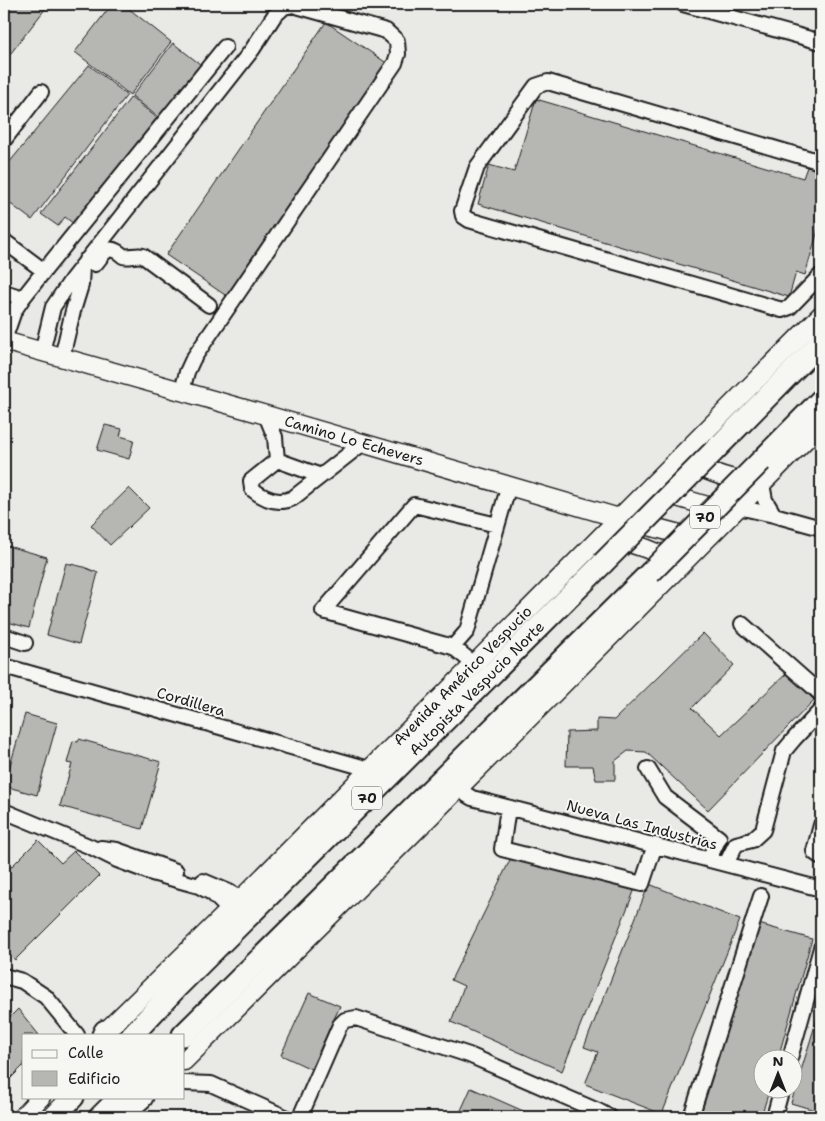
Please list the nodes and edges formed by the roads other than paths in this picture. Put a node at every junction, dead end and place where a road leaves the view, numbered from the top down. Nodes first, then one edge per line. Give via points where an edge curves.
1 (683, 4) edge
2 (821, 42) edge
3 (225, 47) dead end
4 (41, 92) dead end
5 (4, 140) edge
6 (821, 162) edge
7 (4, 242) edge
8 (84, 263) junction
9 (44, 271) junction
10 (821, 275) edge
11 (4, 292) edge
12 (22, 299) junction
13 (209, 305) dead end
14 (821, 314) edge
15 (4, 340) edge
16 (821, 342) edge
17 (42, 352) junction
18 (62, 357) junction
19 (182, 391) junction
20 (821, 400) edge
21 (266, 414) junction
22 (821, 424) edge
23 (363, 443) junction
24 (680, 458) junction
25 (277, 460) junction
26 (321, 476) junction
27 (762, 484) junction
28 (509, 485) junction
29 (650, 488) junction
30 (586, 508) junction
31 (735, 510) junction
32 (774, 515) junction
33 (619, 518) junction
34 (497, 525) junction
35 (821, 528) edge
36 (599, 538) junction
37 (704, 541) junction
38 (681, 565) junction
39 (742, 624) dead end
40 (4, 636) edge
41 (25, 643) dead end
42 (453, 647) junction
43 (474, 664) junction
44 (4, 666) edge
45 (821, 694) edge
46 (821, 710) edge
47 (369, 769) junction
48 (648, 769) dead end
49 (459, 787) junction
50 (508, 808) junction
51 (4, 811) edge
52 (821, 825) edge
53 (655, 845) junction
54 (821, 857) edge
55 (709, 859) junction
56 (726, 864) junction
57 (821, 889) edge
58 (761, 896) dead end
59 (235, 904) junction
60 (821, 948) edge
61 (4, 976) edge
62 (76, 1034) edge
63 (103, 1034) edge
64 (133, 1034) edge
65 (184, 1034) edge
66 (793, 1048) edge
67 (185, 1060) edge
68 (185, 1083) edge
69 (40, 1098) edge
70 (56, 1098) edge
71 (72, 1098) edge
72 (119, 1098) edge
73 (141, 1098) edge
74 (151, 1098) edge
75 (779, 1098) edge
76 (22, 1117) edge
77 (42, 1117) edge
78 (54, 1117) edge
79 (100, 1117) edge
80 (119, 1117) edge
81 (134, 1117) edge
82 (285, 1117) edge
83 (300, 1117) edge
84 (610, 1117) edge
85 (691, 1117) edge
86 (774, 1117) edge

1 - 2 street
3 - 9 street
4 - 5 street
6 - 10 street via 548,82 536,86 477,167 462,211 469,220 782,310 790,307
7 - 9 street
8 - 13 street via 95,264 106,250 111,249 123,256 143,256
8 - 17 street via 53,306
8 - 18 street
8 - 19 street via 284,7 293,5 386,31 397,40 395,63 193,359
9 - 12 street
11 - 12 street
12 - 15 street via 14,311
14 - 24 main road, Avenida Américo Vespucio
15 - 17 main road, Camino Lo Echevers
16 - 64 highway, Autopista Vespucio Norte / 70, bridge
17 - 18 main road, Camino Lo Echevers
18 - 19 main road, Camino Lo Echevers
19 - 21 main road, Camino Lo Echevers
20 - 65 highway, 70, bridge
21 - 23 main road, Camino Lo Echevers
21 - 25 street via 275,437
22 - 27 main road
23 - 26 street
23 - 28 main road, Camino Lo Echevers
24 - 27 main road via 730,478
24 - 29 main road, Avenida Américo Vespucio
25 - 26 street
25 - 26 street via 251,481 252,489 261,497 286,501
27 - 31 main road
27 - 32 street
28 - 30 main road, Camino Lo Echevers
28 - 34 street
29 - 31 main road
29 - 33 main road, Avenida Américo Vespucio
30 - 33 main road, Camino Lo Echevers
30 - 36 main road via 596,522
31 - 32 street
31 - 37 main road
32 - 35 street
33 - 36 main road, Avenida Américo Vespucio
33 - 37 main road, Camino Lo Echevers
34 - 42 street via 467,631
34 - 42 street via 414,504 324,611
36 - 38 main road via 641,546
36 - 43 main road, Avenida Américo Vespucio
37 - 38 main road
38 - 49 main road
39 - 45 street
40 - 41 street
42 - 43 street
43 - 47 main road, Avenida Américo Vespucio
44 - 47 street, Cordillera
46 - 56 street via 784,751 763,830 752,840 736,844
47 - 59 main road, Avenida Américo Vespucio
48 - 55 street via 664,797 719,838
49 - 50 street, Nueva Las Industrias via 472,798
49 - 67 main road
50 - 53 street, Nueva Las Industrias
50 - 53 street via 502,849 642,884
51 - 59 street via 91,847 117,850 198,878 224,890
52 - 54 street via 814,851
53 - 55 street, Nueva Las Industrias
55 - 56 street, Nueva Las Industrias
56 - 57 street, Nueva Las Industrias
58 - 85 street
59 - 63 main road, Avenida Américo Vespucio
60 - 66 street
61 - 62 street via 22,981 46,997
68 - 82 street via 211,1084
69 - 76 main road
70 - 77 highway
71 - 78 highway
72 - 79 highway
73 - 80 highway
74 - 81 main road
75 - 86 street
83 - 84 street via 340,1025 345,1020 356,1018 469,1054

